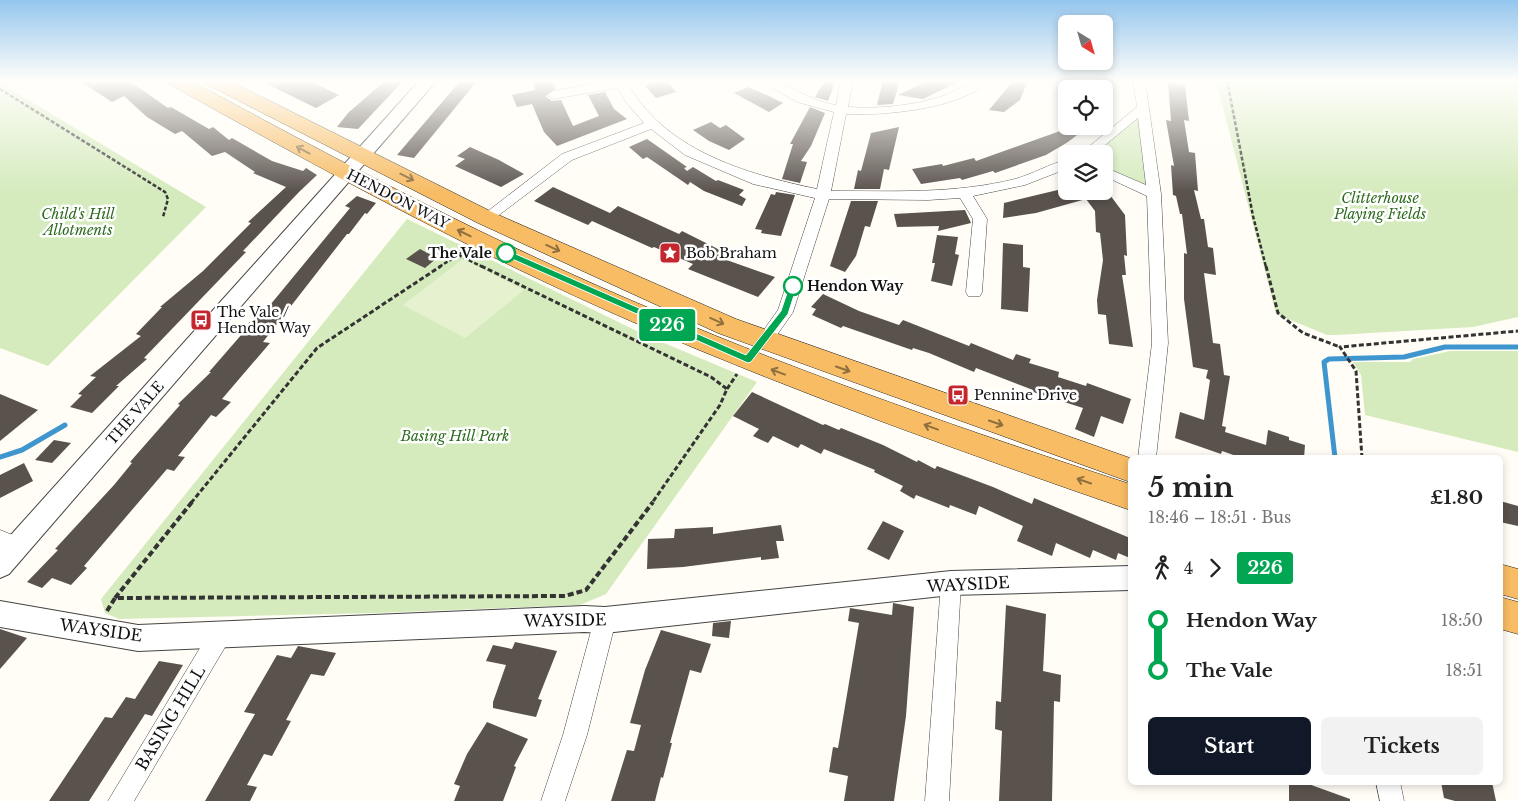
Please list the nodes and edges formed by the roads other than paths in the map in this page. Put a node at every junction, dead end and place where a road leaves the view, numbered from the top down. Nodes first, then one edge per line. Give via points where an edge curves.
1 (245, 117) edge
2 (289, 117) edge
3 (396, 117) edge
4 (646, 117) edge
5 (837, 117) edge
6 (1131, 117) edge
7 (1144, 117) edge
8 (652, 124) junction
9 (1097, 145) edge
10 (363, 154) junction
11 (1058, 167) edge
12 (347, 172) junction
13 (1113, 175) edge
14 (964, 193) junction
15 (1154, 194) junction
16 (823, 195) junction
17 (486, 218) junction
18 (974, 292) dead end
19 (751, 357) junction
20 (1147, 455) edge
21 (1128, 469) edge
22 (1128, 496) edge
23 (9, 542) edge
24 (0, 566) edge
25 (1128, 578) edge
26 (1503, 580) edge
27 (951, 583) junction
28 (1518, 584) edge
29 (1503, 613) edge
30 (0, 614) edge
31 (1518, 618) edge
32 (605, 620) junction
33 (220, 635) junction
34 (1389, 785) edge
35 (120, 801) edge
36 (553, 801) edge
37 (938, 801) edge
38 (1392, 801) edge

12 -> 1 highway, HENDON WAY
2 - 10 highway, HENDON WAY
3 - 10 street, THE VALE
4 - 8 street
5 - 16 street
6 - 9 street
7 - 15 street
8 - 16 street via 698,156 758,181
8 - 17 street via 567,157
10 - 12 street, THE VALE
10 -> 17 highway, HENDON WAY
11 - 14 street via 1020,182
19 -> 12 highway, HENDON WAY via 517,258
12 - 23 street, THE VALE
13 - 15 street
14 - 16 street
14 - 18 street via 980,218
15 - 20 street via 1160,343
16 - 19 street via 785,312
17 -> 19 highway, HENDON WAY
19 -> 21 highway, HENDON WAY
22 -> 19 highway, HENDON WAY
23 - 24 street, THE VALE
25 - 27 street, WAYSIDE
26 - 28 highway
27 - 32 street, WAYSIDE
27 - 37 street
29 - 31 highway
30 - 33 street, WAYSIDE via 138,638
32 - 33 street, WAYSIDE
32 - 36 street via 575,735
33 - 35 street, BASING HILL
34 - 38 street

